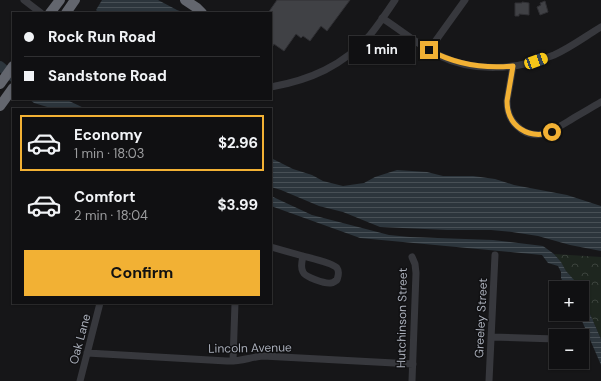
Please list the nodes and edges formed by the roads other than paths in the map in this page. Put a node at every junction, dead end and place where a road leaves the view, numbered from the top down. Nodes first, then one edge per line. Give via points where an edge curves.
1 (24, 0) edge
2 (60, 0) edge
3 (75, 0) edge
4 (185, 0) edge
5 (395, 0) edge
6 (465, 0) edge
7 (40, 12) edge
8 (51, 12) edge
9 (67, 12) edge
10 (201, 12) edge
11 (382, 18) junction
12 (601, 27) edge
13 (429, 50) junction
14 (513, 66) junction
15 (12, 67) edge
16 (2, 81) edge
17 (272, 86) edge
18 (12, 89) edge
19 (601, 102) edge
20 (0, 106) edge
21 (272, 247) edge
22 (495, 255) dead end
23 (303, 256) junction
24 (412, 257) dead end
25 (100, 304) edge
26 (235, 304) edge
27 (491, 337) junction
28 (549, 339) edge
29 (87, 353) junction
30 (233, 361) junction
31 (413, 364) junction
32 (80, 381) edge
33 (412, 381) edge
34 (489, 381) edge

1 - 7 street
2 - 8 highway
3 - 9 highway
4 - 10 highway
5 - 11 street
6 - 13 street
11 - 13 street
11 - 17 street via 361,45 330,68 308,78
12 - 14 street via 555,54
13 - 14 street via 450,60 470,65
14 - 19 street via 507,101 508,113 518,128 525,132 538,135 552,132
15 - 16 highway
18 - 20 highway
21 - 23 street
22 - 27 street, Greeley Street
23 - 23 street via 301,266 306,276 330,283 337,280 338,270 334,266
24 - 31 street, Hutchinson Street via 416,264
25 - 29 street, Oak Lane
26 - 30 street
27 - 28 street
27 - 34 street, Greeley Street
29 - 30 street, Lincoln Avenue
29 - 32 street, Oak Lane
30 - 31 street, Lincoln Avenue via 263,356
31 - 33 street, Hutchinson Street

